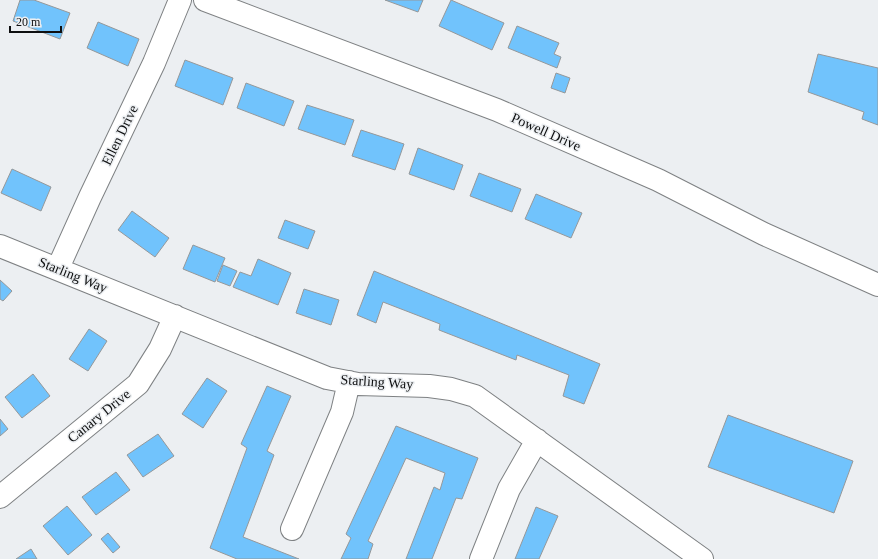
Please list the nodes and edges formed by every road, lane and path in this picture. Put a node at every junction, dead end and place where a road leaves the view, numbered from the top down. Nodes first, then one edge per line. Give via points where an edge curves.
1 (180, 0) edge
2 (205, 0) edge
3 (0, 246) edge
4 (58, 268) junction
5 (878, 285) edge
6 (175, 316) junction
7 (349, 382) junction
8 (537, 440) junction
9 (0, 497) edge
10 (292, 528) dead end
11 (480, 559) edge
12 (702, 559) edge

1 - 4 street, Ellen Drive via 154,63
2 - 5 street, Powell Drive via 497,110 658,180 764,234
3 - 4 street, Starling Way
4 - 6 street, Starling Way
6 - 7 street, Starling Way via 327,378
6 - 9 street, Canary Drive via 160,349 138,384
7 - 8 street, Starling Way via 457,390 475,396
7 - 10 street via 342,412
8 - 11 street via 509,489
8 - 12 street, Starling Way

